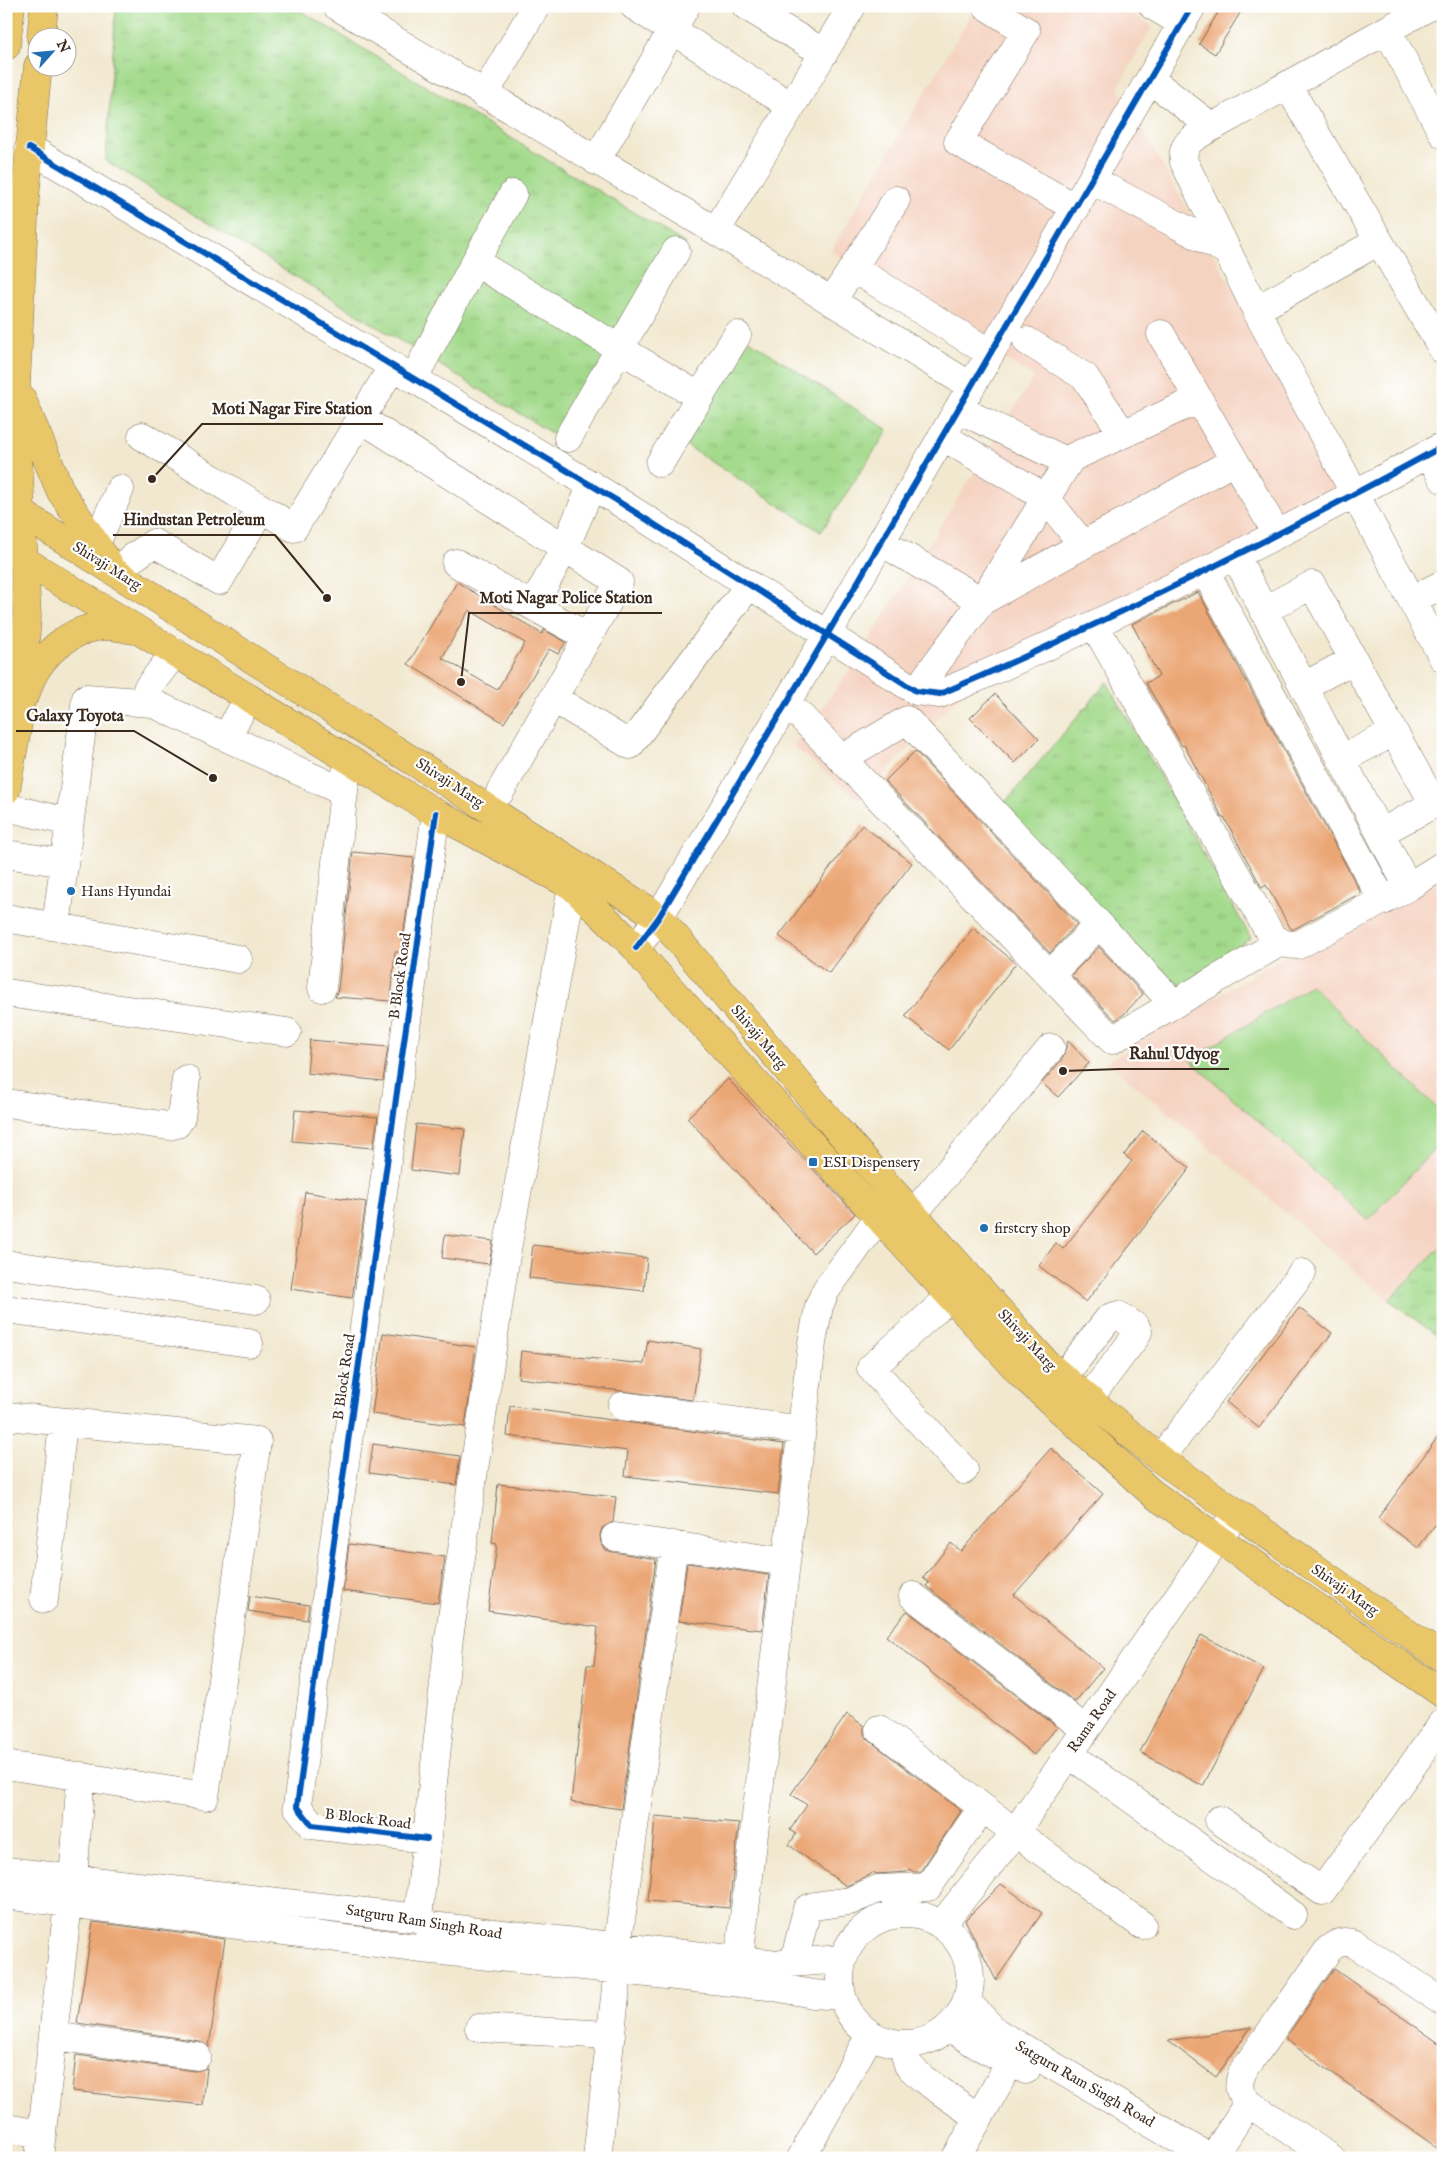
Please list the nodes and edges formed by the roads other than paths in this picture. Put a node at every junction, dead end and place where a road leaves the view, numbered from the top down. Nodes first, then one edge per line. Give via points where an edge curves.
1 (11, 6) edge
2 (44, 6) edge
3 (337, 6) edge
4 (536, 6) edge
5 (634, 6) edge
6 (686, 6) edge
7 (746, 6) edge
8 (852, 6) edge
9 (986, 6) edge
10 (1153, 6) edge
11 (1430, 6) edge
12 (1187, 15) edge
13 (41, 28) edge
14 (1388, 30) junction
15 (672, 31) junction
16 (6, 46) edge
17 (824, 53) junction
18 (37, 78) edge
19 (1151, 80) junction
20 (1288, 86) junction
21 (484, 95) junction
22 (791, 106) junction
23 (1440, 122) edge
24 (1212, 127) junction
25 (29, 148) junction
26 (596, 160) junction
27 (1092, 180) junction
28 (513, 194) dead end
29 (16, 197) edge
30 (896, 200) dead end
31 (1076, 208) junction
32 (716, 231) junction
33 (1379, 241) junction
34 (1227, 250) junction
35 (676, 251) dead end
36 (475, 262) junction
37 (853, 268) junction
38 (832, 301) junction
39 (1256, 310) junction
40 (1161, 334) dead end
41 (737, 335) dead end
42 (1028, 341) dead end
43 (619, 348) junction
44 (1443, 350) edge
45 (990, 353) junction
46 (404, 372) junction
47 (16, 384) junction
48 (700, 397) junction
49 (964, 397) junction
50 (1199, 399) junction
51 (360, 418) junction
52 (1123, 434) junction
53 (142, 436) dead end
54 (942, 436) junction
55 (568, 438) dead end
56 (1436, 450) edge
57 (1234, 461) junction
58 (1068, 462) junction
59 (660, 463) dead end
60 (1443, 479) edge
61 (592, 485) junction
62 (120, 489) dead end
63 (1356, 494) junction
64 (1046, 498) junction
65 (14, 508) edge
66 (261, 508) junction
67 (1277, 534) junction
68 (881, 542) junction
69 (96, 544) junction
70 (1083, 545) junction
71 (565, 547) junction
72 (15, 554) edge
73 (1235, 555) junction
74 (456, 563) dead end
75 (114, 570) junction
76 (1205, 571) junction
77 (1443, 584) edge
78 (749, 585) junction
79 (1412, 600) junction
80 (982, 601) junction
81 (533, 606) junction
82 (1264, 610) junction
83 (1095, 626) junction
84 (141, 631) junction
85 (827, 635) junction
86 (588, 637) junction
87 (175, 652) junction
88 (1443, 658) edge
89 (1353, 660) junction
90 (1304, 686) junction
91 (916, 691) junction
92 (249, 698) junction
93 (553, 698) junction
94 (786, 702) junction
95 (152, 703) junction
96 (20, 712) junction
97 (1394, 732) junction
98 (226, 737) junction
99 (348, 759) junction
100 (841, 759) junction
101 (1342, 759) junction
102 (7, 770) edge
103 (344, 792) junction
104 (500, 792) dead end
105 (6, 807) edge
106 (436, 813) junction
107 (70, 822) junction
108 (1380, 833) junction
109 (6, 854) edge
110 (64, 863) junction
111 (1443, 865) edge
112 (572, 886) junction
113 (1408, 887) junction
114 (1383, 901) junction
115 (659, 917) junction
116 (6, 918) edge
117 (1099, 924) junction
118 (56, 926) junction
119 (1279, 942) junction
120 (636, 948) junction
121 (238, 959) dead end
122 (1050, 975) junction
123 (322, 988) dead end
124 (6, 993) edge
125 (1174, 1004) junction
126 (287, 1032) dead end
127 (1051, 1048) dead end
128 (186, 1079) dead end
129 (6, 1103) edge
130 (913, 1214) junction
131 (879, 1217) junction
132 (6, 1264) edge
133 (1302, 1273) dead end
134 (951, 1296) junction
135 (256, 1300) dead end
136 (6, 1309) edge
137 (249, 1343) dead end
138 (1063, 1377) junction
139 (1089, 1398) junction
140 (622, 1406) dead end
141 (6, 1416) edge
142 (63, 1423) junction
143 (802, 1430) junction
144 (1160, 1459) junction
145 (964, 1470) dead end
146 (1236, 1513) junction
147 (616, 1536) dead end
148 (1218, 1539) junction
149 (674, 1545) junction
150 (786, 1562) junction
151 (913, 1596) dead end
152 (44, 1598) dead end
153 (1443, 1658) edge
154 (1443, 1694) edge
155 (1443, 1723) edge
156 (879, 1729) dead end
157 (1086, 1730) junction
158 (1069, 1754) junction
159 (6, 1766) edge
160 (81, 1776) junction
161 (982, 1808) junction
162 (1220, 1820) dead end
163 (1015, 1832) junction
164 (427, 1839) junction
165 (6, 1871) edge
166 (71, 1891) junction
167 (6, 1895) edge
168 (1293, 1915) dead end
169 (418, 1918) junction
170 (941, 1925) junction
171 (1142, 1925) dead end
172 (842, 1958) junction
173 (618, 1959) junction
174 (739, 1960) junction
175 (794, 1962) junction
176 (841, 1996) junction
177 (967, 2002) junction
178 (1443, 2002) edge
179 (479, 2028) dead end
180 (950, 2028) junction
181 (611, 2035) junction
182 (870, 2035) junction
183 (53, 2036) junction
184 (902, 2044) junction
185 (197, 2056) dead end
186 (1011, 2061) junction
187 (1248, 2103) junction
188 (979, 2118) junction
189 (6, 2128) edge
190 (40, 2146) edge
191 (597, 2158) edge
192 (801, 2158) edge
193 (956, 2158) edge
194 (1176, 2158) edge
195 (1211, 2158) edge
196 (1331, 2158) edge

1 - 16 main road
2 - 13 main road
3 - 21 street
4 - 21 street
5 - 15 street
6 - 15 street
7 - 17 street
8 - 17 street
9 - 31 street via 1026,32 958,142
10 - 12 street
11 - 14 street
12 - 19 street
14 - 20 street
14 - 23 street
15 - 22 street
15 - 26 street
17 - 22 street
18 - 25 main road
19 - 24 street
19 - 27 street
20 - 24 street
20 - 33 street
21 - 26 street
22 - 32 street
24 - 34 street via 1187,143 1182,155
25 - 29 main road
25 - 46 street
26 - 32 street
27 - 31 street
27 - 34 street
28 - 36 street
29 - 47 main road
30 - 37 street
31 - 45 street
32 - 38 street
33 - 39 street
33 - 44 street
34 - 39 street
35 - 43 street
36 - 43 street
36 - 46 street
37 - 38 street
37 - 45 street
38 - 49 street
39 - 63 street
40 - 50 street
41 - 48 street
42 - 52 street via 1085,377
43 - 48 street
43 - 55 street
45 - 49 street
46 - 51 street
46 - 61 street
47 - 65 main road
47 - 69 main road via 61,492
48 - 59 street
49 - 54 street
49 - 58 street
50 - 52 street
50 - 57 street
51 - 66 street via 294,528
51 - 71 street
52 - 58 street
53 - 66 street
54 - 64 street
54 - 68 street
56 - 60 street
56 - 63 street
57 - 67 street
57 - 70 street
58 - 64 street
61 - 71 street
61 - 78 street
62 - 69 street
63 - 67 street
63 - 79 street
64 - 70 street
64 - 80 street
65 - 72 main road
65 - 75 main road, Shivaji Marg
66 - 75 street via 219,581 154,543
67 - 73 street
68 - 80 street
68 - 85 street
69 - 75 main road
70 - 80 street
71 - 81 street
71 - 86 street via 619,582
72 - 84 main road, Shivaji Marg
72 - 96 main road via 27,616
73 - 76 street
73 - 82 street
74 - 81 street
75 - 115 main road, Shivaji Marg
76 - 83 street
76 - 114 street
77 - 79 street
78 - 85 street
78 - 93 street via 630,746
79 - 88 street
80 - 91 street
81 - 86 street
82 - 89 street via 1312,585
82 - 90 street
83 - 91 street via 940,694
83 - 119 street via 1272,937
84 - 87 main road, Shivaji Marg
84 - 96 main road via 108,626 88,629 59,643 36,670
85 - 91 street
85 - 94 street
86 - 93 street
87 - 92 main road, Shivaji Marg
87 - 95 street via 147,690
89 - 90 street
89 - 97 street
90 - 101 street
92 - 98 street
92 - 99 main road, Shivaji Marg
93 - 104 street
94 - 100 street
94 - 115 street
95 - 98 street
95 - 107 street via 86,698
96 - 102 main road
97 - 101 street
97 - 108 street via 1434,804
98 - 103 street
99 - 103 street
99 - 106 main road, Shivaji Marg
100 - 117 street via 907,720
100 - 122 street
101 - 108 street
103 - 123 street
105 - 107 street
106 - 112 main road, Shivaji Marg
106 - 164 street, B Block Road via 297,1806 312,1825
107 - 110 street
108 - 113 street
109 - 110 street
110 - 118 street
111 - 113 street
112 - 120 main road, Shivaji Marg
112 - 164 street via 503,1270 450,1638
113 - 114 street
114 - 119 street via 1298,945 1287,946
115 - 120 street
115 - 130 main road, Shivaji Marg via 836,1128
116 - 118 street
117 - 122 street
117 - 125 street
118 - 121 street
119 - 125 street
120 - 131 main road, Shivaji Marg
122 - 125 street via 1112,1040
124 - 126 street
127 - 130 street
128 - 129 street via 181,1117 177,1124 168,1126
130 - 138 main road, Shivaji Marg via 1047,1364
131 - 134 main road, Shivaji Marg
131 - 143 street via 834,1276 819,1306
132 - 135 street
133 - 144 street
134 - 145 street via 871,1368
134 - 148 main road, Shivaji Marg via 1024,1377 1146,1487
136 - 137 street
138 - 139 main road, Shivaji Marg
138 - 139 street via 1109,1318 1118,1315 1136,1327 1136,1336
139 - 144 main road, Shivaji Marg
140 - 143 street
141 - 142 street
142 - 152 street
142 - 160 street via 257,1441 205,1796
143 - 150 street
144 - 146 main road, Shivaji Marg
146 - 148 street, Rama Road
146 - 153 main road, Shivaji Marg
147 - 149 street
148 - 154 main road, Shivaji Marg
148 - 157 street, Rama Road
149 - 150 street
149 - 173 street
150 - 174 street
151 - 157 street
155 - 162 street via 1322,1891
156 - 161 street
157 - 158 street, Rama Road
158 - 163 street, Rama Road
158 - 168 street
159 - 160 street
160 - 166 street
161 - 163 street
161 - 175 street via 928,1887 878,1889 850,1901 807,1909
163 - 170 street, Rama Road
163 - 171 street
164 - 169 street
165 - 166 street, Satguru Ram Singh Road
166 - 167 street, Satguru Ram Singh Road
166 - 169 street, Satguru Ram Singh Road
166 - 173 street, Satguru Ram Singh Road via 423,1949
166 - 183 street
169 - 173 street, Satguru Ram Singh Road via 432,1926
170 - 172 street via 913,1914 883,1917 857,1933
170 - 177 street via 956,1939 966,1957 970,1977
172 - 175 street, Satguru Ram Singh Road
172 - 176 street via 839,1971
173 - 174 street, Satguru Ram Singh Road
173 - 176 street, Satguru Ram Singh Road via 813,1994
173 - 181 street
174 - 175 street, Satguru Ram Singh Road via 777,1964
176 - 182 street via 852,2018
177 - 180 street
177 - 195 street, Satguru Ram Singh Road via 996,2032
178 - 187 street via 1355,1944 1345,1940 1336,1944 1329,1949 1243,2071 1238,2083 1240,2094
179 - 181 street
180 - 184 street via 922,2043
180 - 186 street, Satguru Ram Singh Road
181 - 191 street
182 - 184 street
182 - 192 street
183 - 185 street
183 - 190 street
184 - 188 street via 908,2065
186 - 188 street
186 - 194 street, Satguru Ram Singh Road
187 - 195 street
187 - 196 street
188 - 193 street
189 - 190 street

